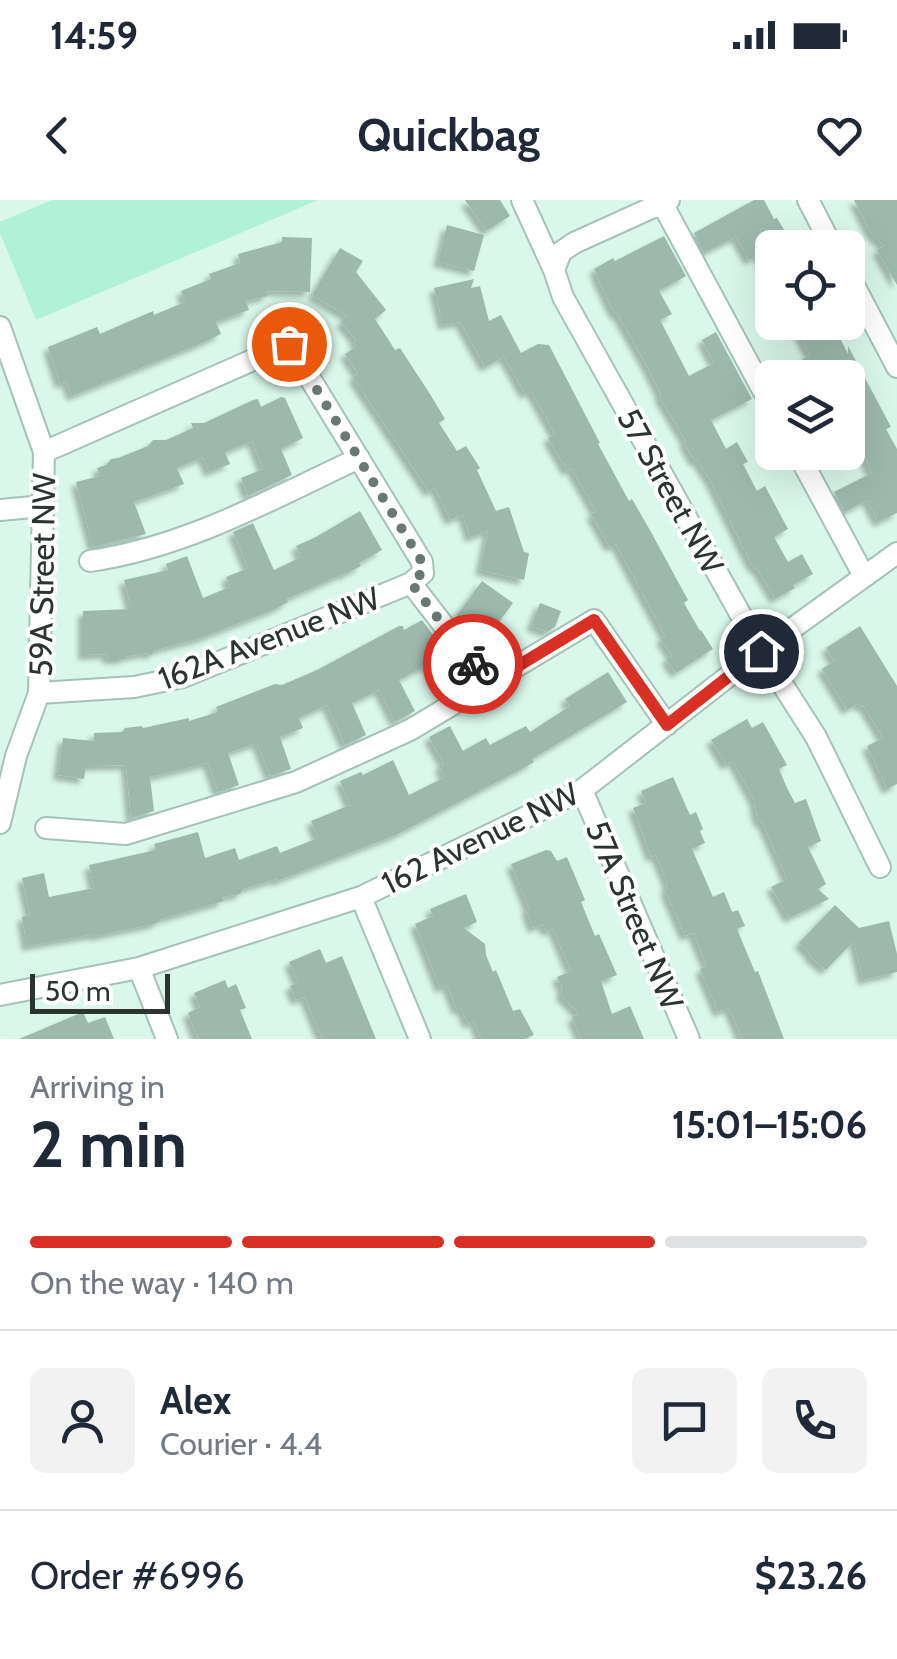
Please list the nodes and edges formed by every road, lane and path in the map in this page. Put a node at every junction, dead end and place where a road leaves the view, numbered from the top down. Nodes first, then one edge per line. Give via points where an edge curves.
1 (522, 200) edge
2 (808, 200) edge
3 (666, 202) edge
4 (824, 230) edge
5 (554, 270) junction
6 (865, 306) edge
7 (0, 328) edge
8 (897, 367) edge
9 (755, 374) edge
10 (44, 452) junction
11 (359, 458) junction
12 (807, 470) edge
13 (43, 506) junction
14 (0, 510) edge
15 (897, 553) edge
16 (90, 561) dead end
17 (864, 576) junction
18 (411, 583) junction
19 (761, 651) junction
20 (488, 684) junction
21 (40, 693) junction
22 (667, 725) junction
23 (8, 757) edge
24 (582, 790) junction
25 (0, 823) edge
26 (46, 828) dead end
27 (880, 867) dead end
28 (361, 897) junction
29 (139, 968) junction
30 (0, 995) edge
31 (167, 1039) edge
32 (420, 1039) edge
33 (689, 1039) edge

1 - 5 street, 57 Street NW
2 - 4 street
3 - 5 street via 574,243 561,252
3 - 9 street
5 - 19 street, 57 Street NW via 562,297
6 - 8 street
7 - 10 street, 59A Street NW
10 - 11 street via 289,344
10 - 13 street, 59A Street NW
11 - 16 street via 193,535
11 - 18 street, 162A Avenue NW via 422,562 423,572
12 - 17 street
13 - 14 street
13 - 21 street, 59A Street NW
15 - 17 street, 162 Avenue NW
17 - 19 street, 162 Avenue NW
18 - 20 street
18 - 21 street, 162A Avenue NW via 184,677
19 - 22 street, 162 Avenue NW
19 - 27 street, 57 Street NW via 816,737
20 - 22 street via 594,620
20 - 26 street via 410,730 296,782 126,834
21 - 23 street, 59A Street NW
22 - 24 street, 162 Avenue NW
23 - 25 street, 59A Street NW
24 - 28 street, 162 Avenue NW
24 - 33 street, 57A Street NW
28 - 29 street, 162 Avenue NW
28 - 32 street
29 - 30 street, 162 Avenue NW
29 - 31 street

